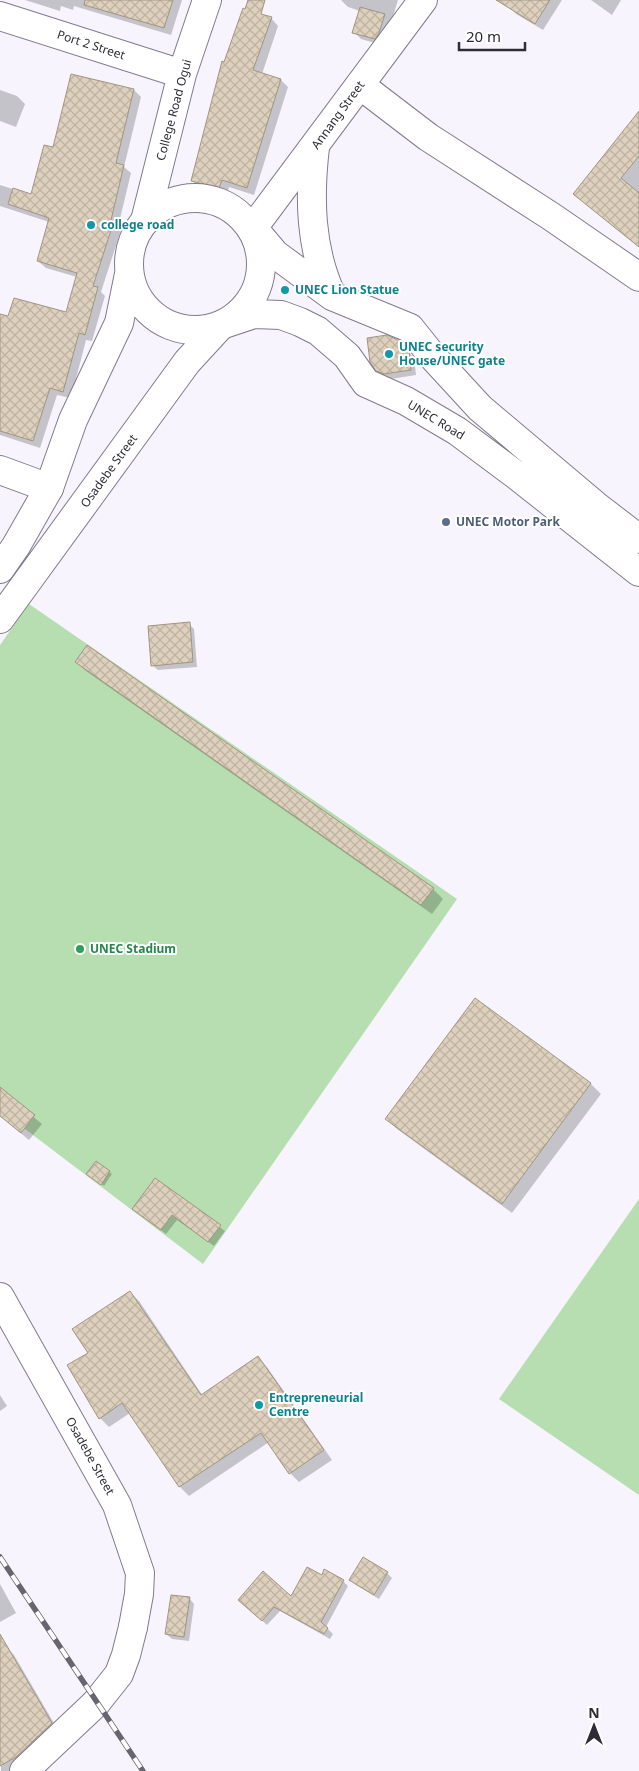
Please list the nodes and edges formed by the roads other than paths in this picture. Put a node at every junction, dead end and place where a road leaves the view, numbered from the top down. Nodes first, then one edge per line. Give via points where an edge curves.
1 (207, 0) edge
2 (423, 0) edge
3 (0, 16) edge
4 (182, 74) junction
5 (360, 85) junction
6 (315, 147) junction
7 (145, 221) junction
8 (253, 228) junction
9 (129, 274) junction
10 (639, 277) edge
11 (332, 296) junction
12 (221, 325) junction
13 (0, 470) edge
14 (49, 488) junction
15 (639, 539) edge
16 (0, 569) edge
17 (639, 572) edge
18 (0, 619) edge
19 (0, 1297) edge
20 (24, 1771) edge

1 - 4 street, College Road Ogui
2 - 5 street, Annang Street
3 - 4 street, Port 2 Street
4 - 7 street, College Road Ogui
5 - 6 street, Annang Street
5 - 10 street via 428,137
6 - 8 street, Annang Street
6 - 11 street via 312,224 324,279
7 - 8 street via 176,201 196,198 233,210
7 - 9 street via 135,236
8 - 11 street via 275,254
8 - 12 street via 262,260 260,280 252,299 239,314
9 - 12 street via 147,310 164,322 183,329 204,330
9 - 14 street via 119,323 73,420
11 - 15 street via 410,328 480,408
12 - 17 street, UNEC Road via 254,314 281,315 318,331 347,356 366,383 406,401 457,431
12 - 18 street, Osadebe Street via 187,362
13 - 14 street
14 - 16 street
19 - 20 street, Osadebe Street via 117,1505 140,1573 133,1627 119,1674 96,1703

